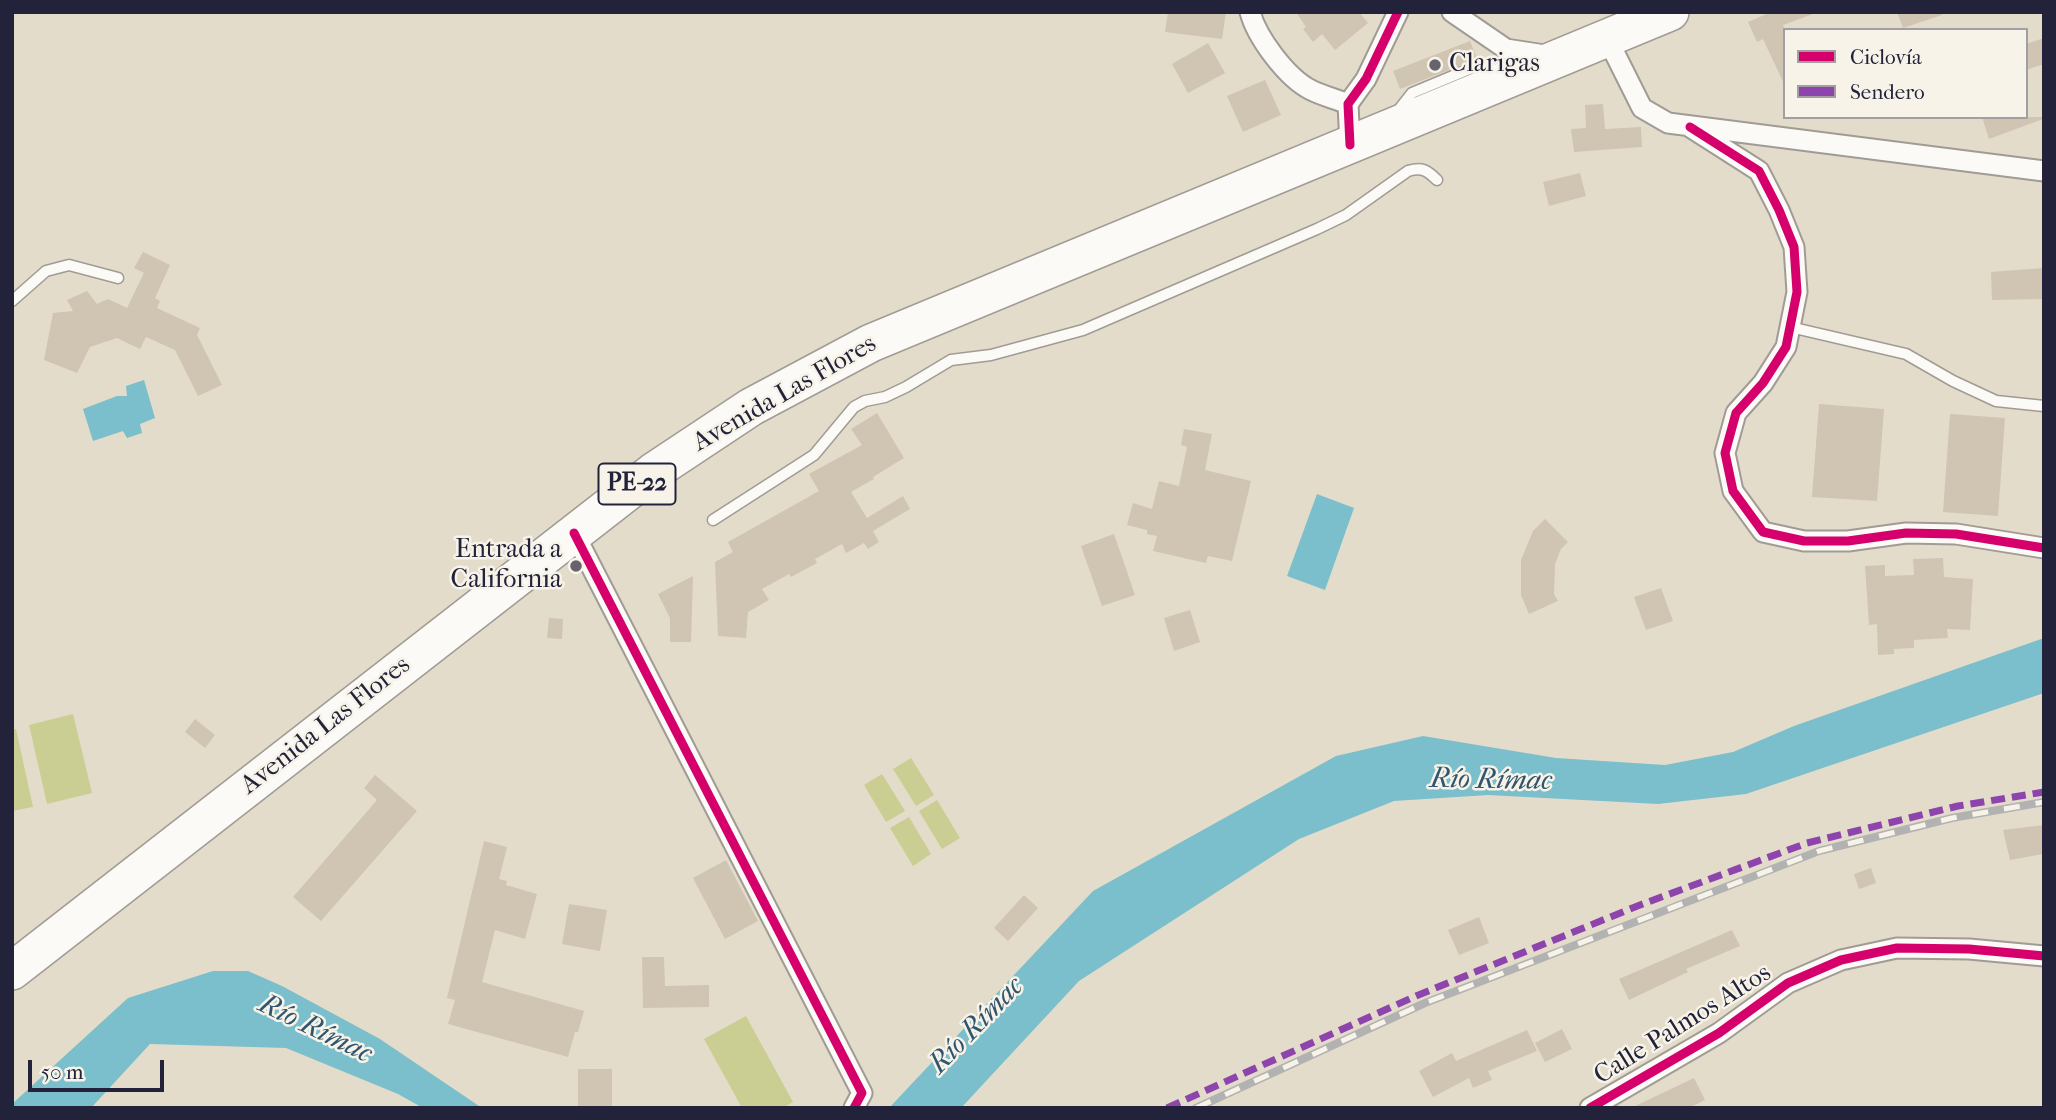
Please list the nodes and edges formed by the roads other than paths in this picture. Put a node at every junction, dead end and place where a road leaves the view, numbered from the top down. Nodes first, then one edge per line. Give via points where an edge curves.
1 (1250, 12) edge
2 (1398, 12) edge
3 (1452, 12) edge
4 (1670, 12) edge
5 (1607, 38) junction
6 (1559, 57) junction
7 (1348, 104) junction
8 (1690, 127) junction
9 (1350, 145) junction
10 (2044, 171) edge
11 (1437, 180) dead end
12 (118, 278) dead end
13 (12, 301) edge
14 (1790, 327) junction
15 (2044, 407) edge
16 (713, 520) dead end
17 (574, 533) junction
18 (2044, 548) edge
19 (2044, 956) edge
20 (12, 971) edge
21 (854, 1108) edge
22 (1590, 1108) edge

1 - 7 street via 1278,63 1310,90
2 - 7 street via 1366,79
3 - 6 street via 1506,49
4 - 5 highway, Avenida Las Flores / PE-22
5 - 6 highway, Avenida Las Flores / PE-22
5 - 8 street via 1642,108
6 - 9 highway, Avenida Las Flores / PE-22
7 - 9 street
8 - 10 street
8 - 14 street via 1759,171 1779,209 1794,247 1797,292
9 - 17 highway, Avenida Las Flores / PE-22 via 871,343 751,407 653,472
11 - 16 lane via 1426,169 1416,168 1346,215 1083,330 991,355 951,360 906,387 854,407 814,455
12 - 13 lane via 69,265 46,271
14 - 15 lane via 1906,354 1996,401
14 - 18 street via 1786,348 1736,414 1725,453 1733,491 1763,532 1804,541 1956,534
17 - 20 highway, Avenida Las Flores / PE-22
17 - 21 street via 862,1093
19 - 22 street, Calle Palmos Altos via 1896,948 1841,960 1788,983 1719,1033

